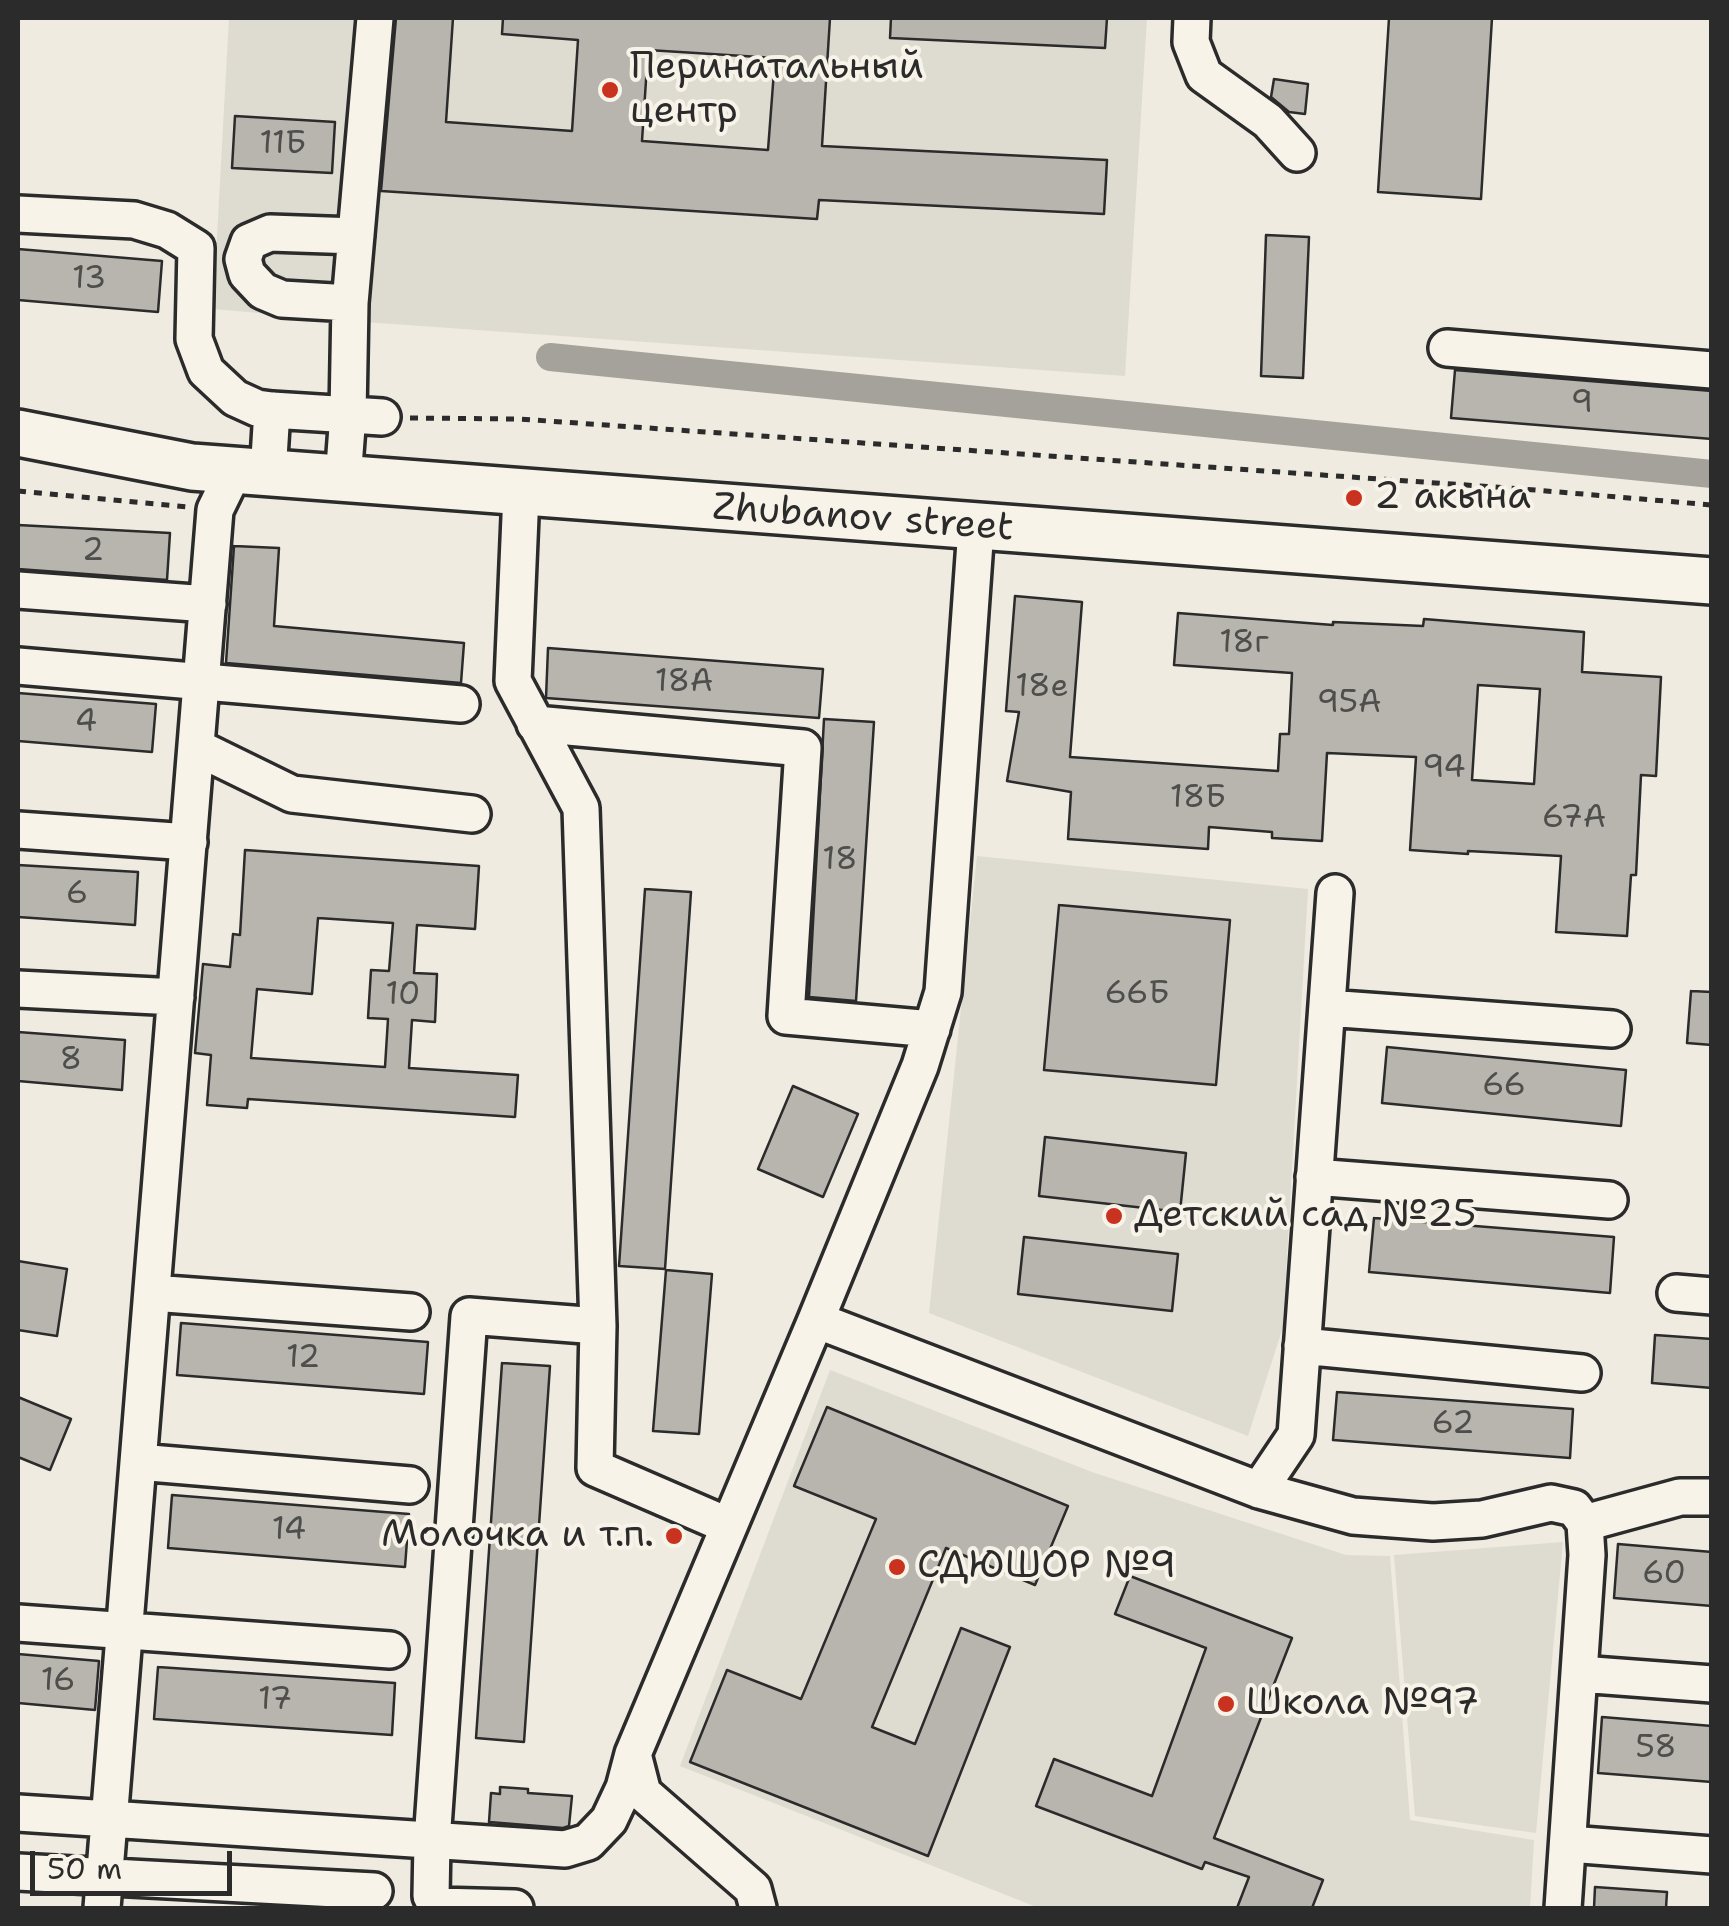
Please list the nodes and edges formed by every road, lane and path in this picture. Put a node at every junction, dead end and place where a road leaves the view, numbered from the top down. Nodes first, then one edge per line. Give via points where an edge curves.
1 (375, 18) edge
2 (1192, 18) edge
3 (1297, 153) dead end
4 (18, 214) edge
5 (356, 236) junction
6 (350, 303) junction
7 (1448, 348) dead end
8 (1712, 370) edge
9 (18, 406) edge
10 (272, 410) junction
11 (365, 416) junction
12 (18, 433) edge
13 (18, 464) edge
14 (343, 480) junction
15 (227, 481) junction
16 (18, 491) edge
17 (521, 493) junction
18 (1712, 505) edge
19 (976, 528) junction
20 (1712, 581) edge
21 (18, 590) edge
22 (208, 604) junction
23 (18, 666) edge
24 (202, 681) junction
25 (460, 704) dead end
26 (536, 724) junction
27 (196, 747) junction
28 (472, 814) dead end
29 (18, 830) edge
30 (189, 842) junction
31 (1335, 893) dead end
32 (18, 989) edge
33 (176, 996) junction
34 (1326, 1008) junction
35 (932, 1029) junction
36 (1612, 1030) dead end
37 (1314, 1177) junction
38 (1609, 1200) dead end
39 (152, 1293) junction
40 (1676, 1293) dead end
41 (1712, 1296) edge
42 (411, 1312) dead end
43 (816, 1320) junction
44 (598, 1326) junction
45 (1302, 1346) junction
46 (1582, 1373) dead end
47 (138, 1462) junction
48 (410, 1485) dead end
49 (1259, 1490) junction
50 (1712, 1497) edge
51 (1585, 1522) junction
52 (729, 1526) junction
53 (18, 1623) edge
54 (125, 1630) junction
55 (390, 1650) dead end
56 (1580, 1674) junction
57 (1712, 1684) edge
58 (633, 1754) junction
59 (18, 1813) edge
60 (110, 1818) junction
61 (432, 1841) junction
62 (1569, 1844) junction
63 (1712, 1856) edge
64 (18, 1872) edge
65 (374, 1891) dead end
66 (103, 1893) edge
67 (515, 1908) edge
68 (758, 1908) edge
69 (1563, 1908) edge

1 - 5 street
2 - 3 street via 1191,42 1204,74 1268,121
4 - 10 street via 134,220 196,248 194,339 206,371 235,398
5 - 6 street
5 - 6 street via 270,233 249,242 243,259 263,292
6 - 11 street
7 - 8 street
9 - 15 main road
10 - 11 street
10 - 15 street
11 - 14 street
11 - 18 path via 539,420
12 - 15 main road, Zhubanov street
13 - 15 main road
14 - 15 main road, Zhubanov street
14 - 17 main road, Zhubanov street
15 - 16 path
15 - 22 street
17 - 19 main road, Zhubanov street
17 - 26 street via 512,681
19 - 20 main road, Zhubanov street
19 - 35 street via 943,992
21 - 22 street
22 - 24 street
23 - 24 street
24 - 25 street
24 - 27 street
26 - 35 street via 803,748 786,1016
26 - 44 street via 580,808
27 - 28 street via 292,794
27 - 30 street
29 - 30 street
30 - 33 street
31 - 34 street
32 - 33 street
33 - 39 street
34 - 36 street
34 - 37 street
35 - 43 street
37 - 38 street
37 - 45 street
39 - 42 street
39 - 47 street
40 - 41 street
43 - 49 street
43 - 52 street
44 - 52 street via 595,1468
44 - 61 street via 468,1316
45 - 46 street
45 - 49 street via 1296,1435
47 - 48 street
47 - 54 street
49 - 51 street via 1353,1516 1482,1519 1551,1503 1574,1508
50 - 51 street via 1680,1497
51 - 56 street
52 - 58 street
53 - 54 street
54 - 55 street
54 - 60 street
56 - 57 street
56 - 62 street
58 - 61 street via 608,1820 588,1842 565,1849
58 - 68 street via 643,1794 752,1889
59 - 60 street
60 - 61 street
60 - 66 street
61 - 67 street via 430,1896 438,1906
62 - 63 street
62 - 69 street
64 - 66 street
65 - 66 street

